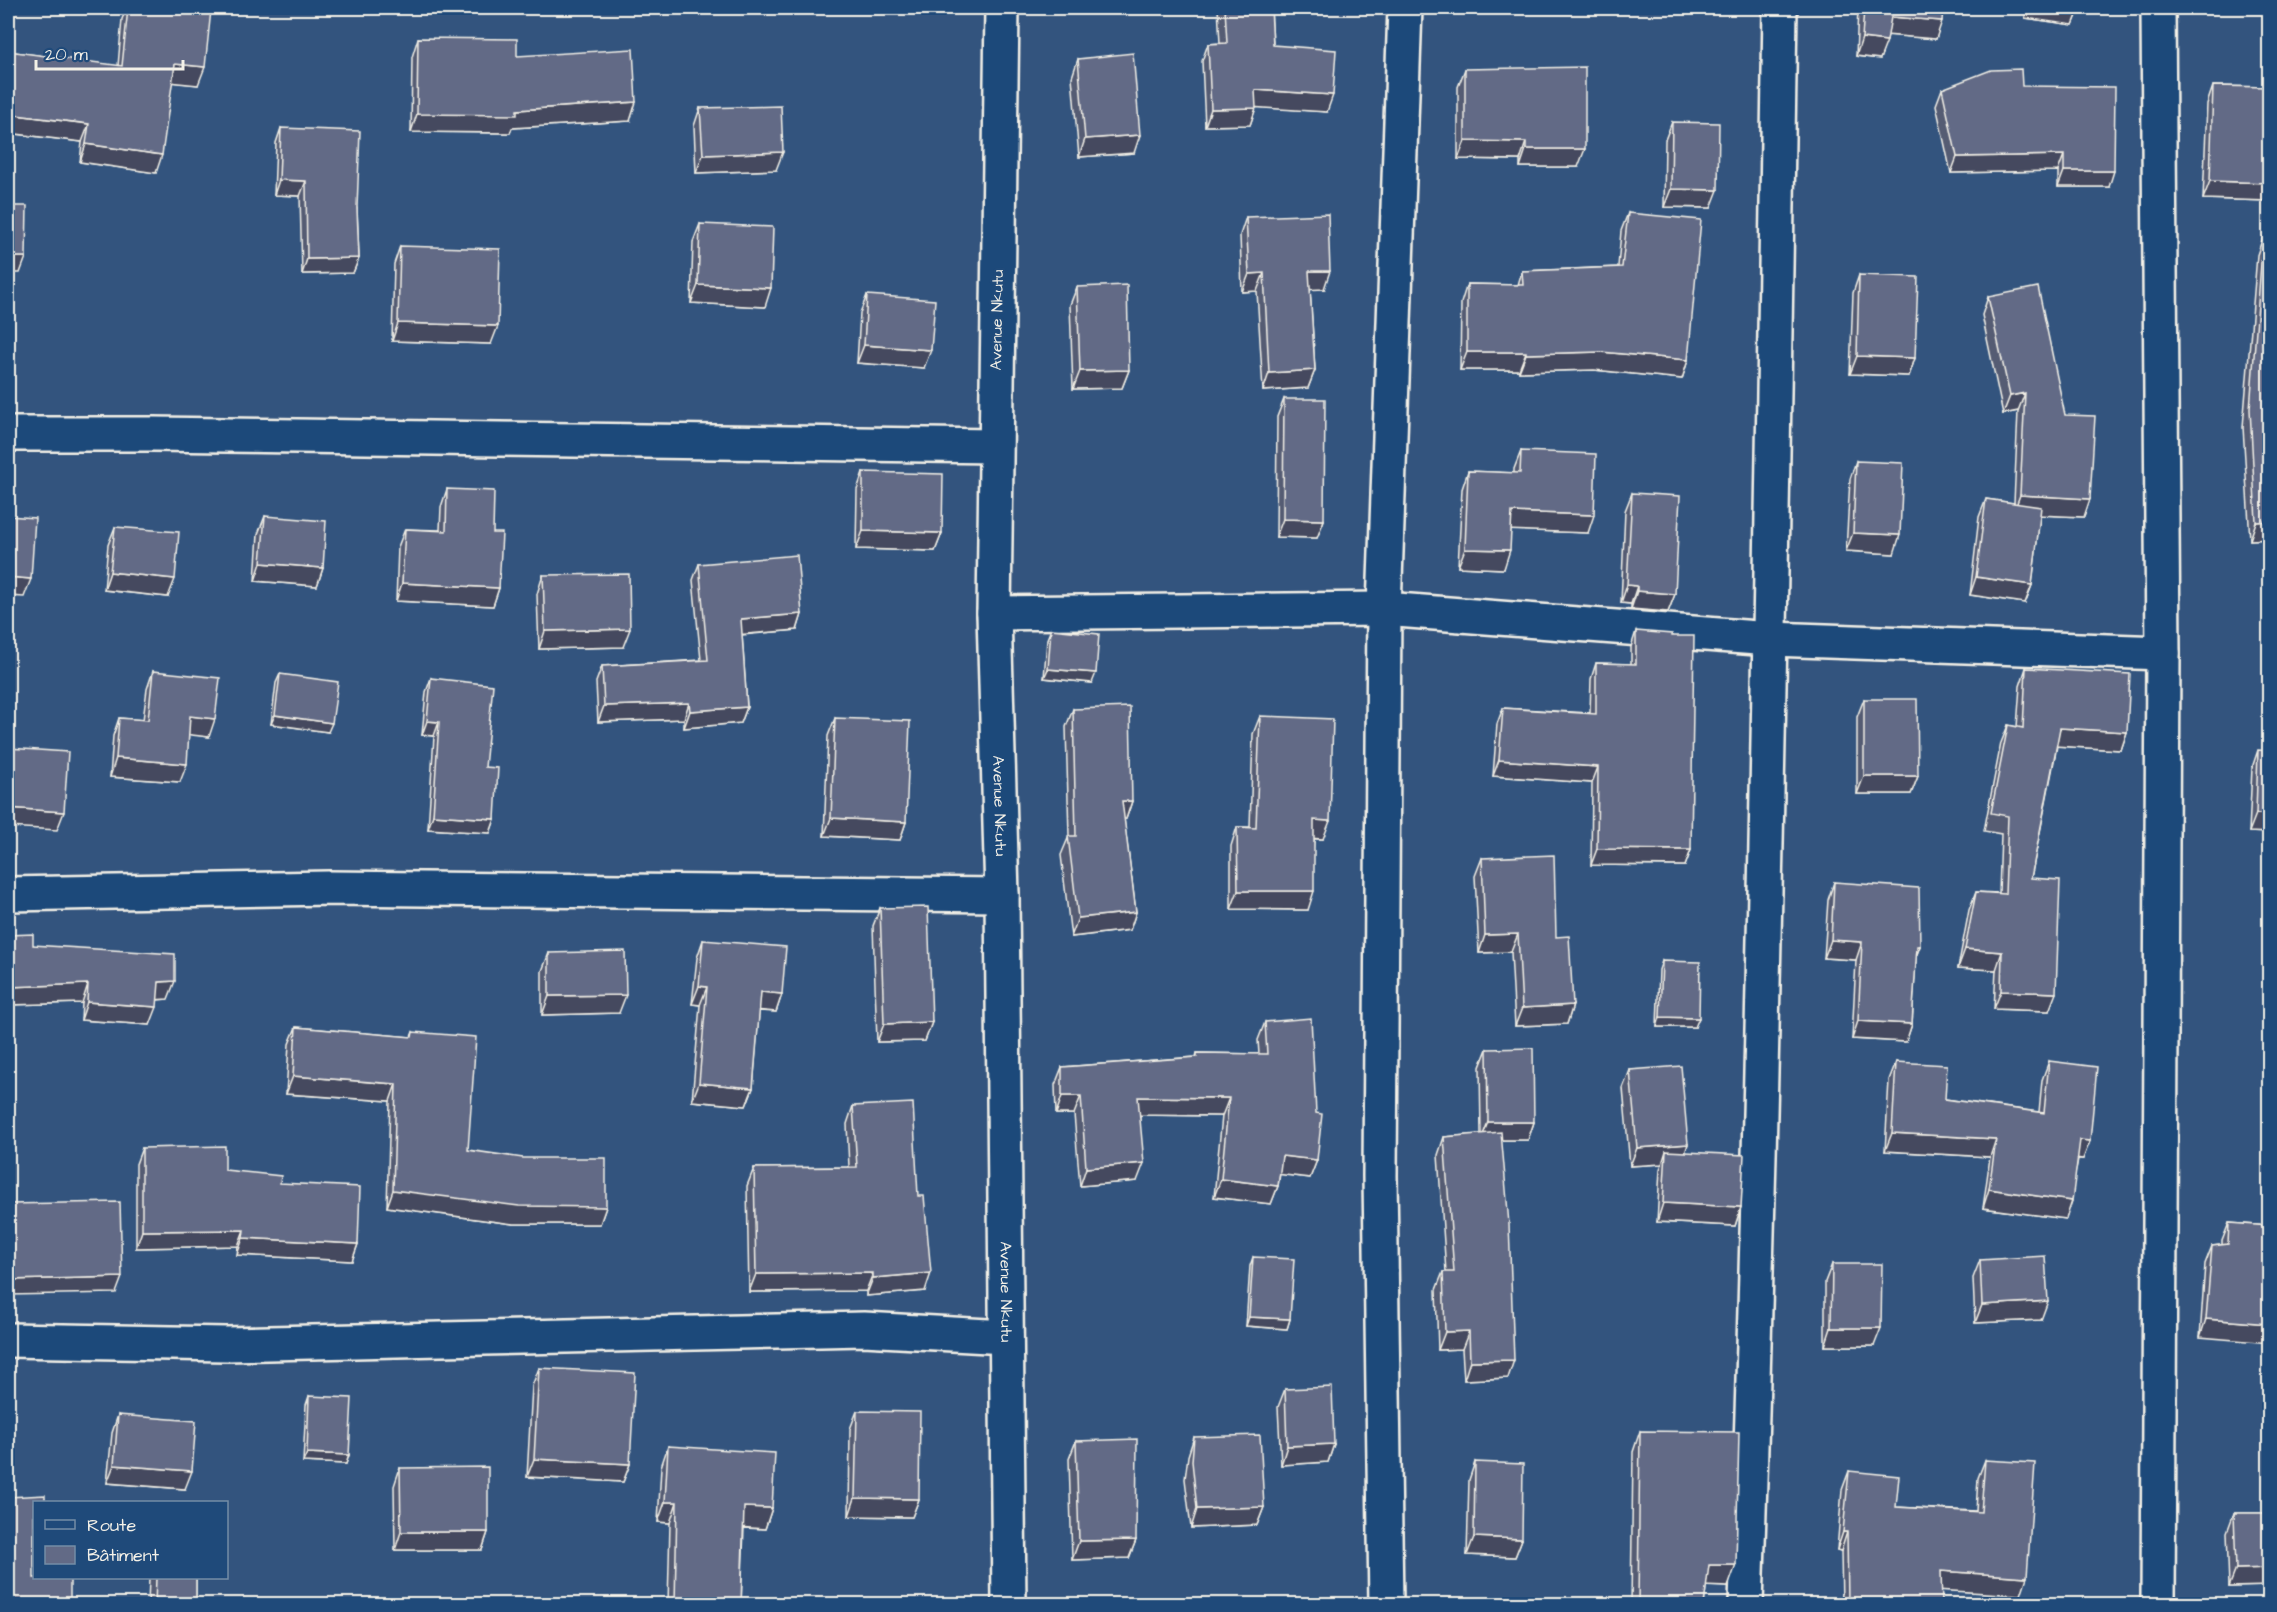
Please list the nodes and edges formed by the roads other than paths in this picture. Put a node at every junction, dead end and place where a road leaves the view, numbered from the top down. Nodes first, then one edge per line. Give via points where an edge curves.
1 (1002, 8) edge
2 (1405, 8) edge
3 (1780, 8) edge
4 (2158, 8) edge
5 (8, 434) edge
6 (995, 446) junction
7 (1384, 609) junction
8 (994, 613) junction
9 (1770, 639) junction
10 (2163, 653) junction
11 (8, 894) edge
12 (1002, 895) junction
13 (1006, 1337) junction
14 (8, 1340) edge
15 (1009, 1605) edge
16 (1386, 1605) edge
17 (1746, 1605) edge
18 (2158, 1605) edge

1 - 6 street, Avenue Nkutu
2 - 7 street
3 - 9 street
4 - 10 street
5 - 6 street
6 - 8 street, Avenue Nkutu
7 - 8 street
7 - 9 street
7 - 16 street via 1380,1176
8 - 12 street, Avenue Nkutu
9 - 10 street
9 - 17 street via 1757,1285
10 - 18 street
11 - 12 street via 329,888
12 - 13 street, Avenue Nkutu
13 - 14 street via 864,1329 226,1344
13 - 15 street, Avenue Nkutu

